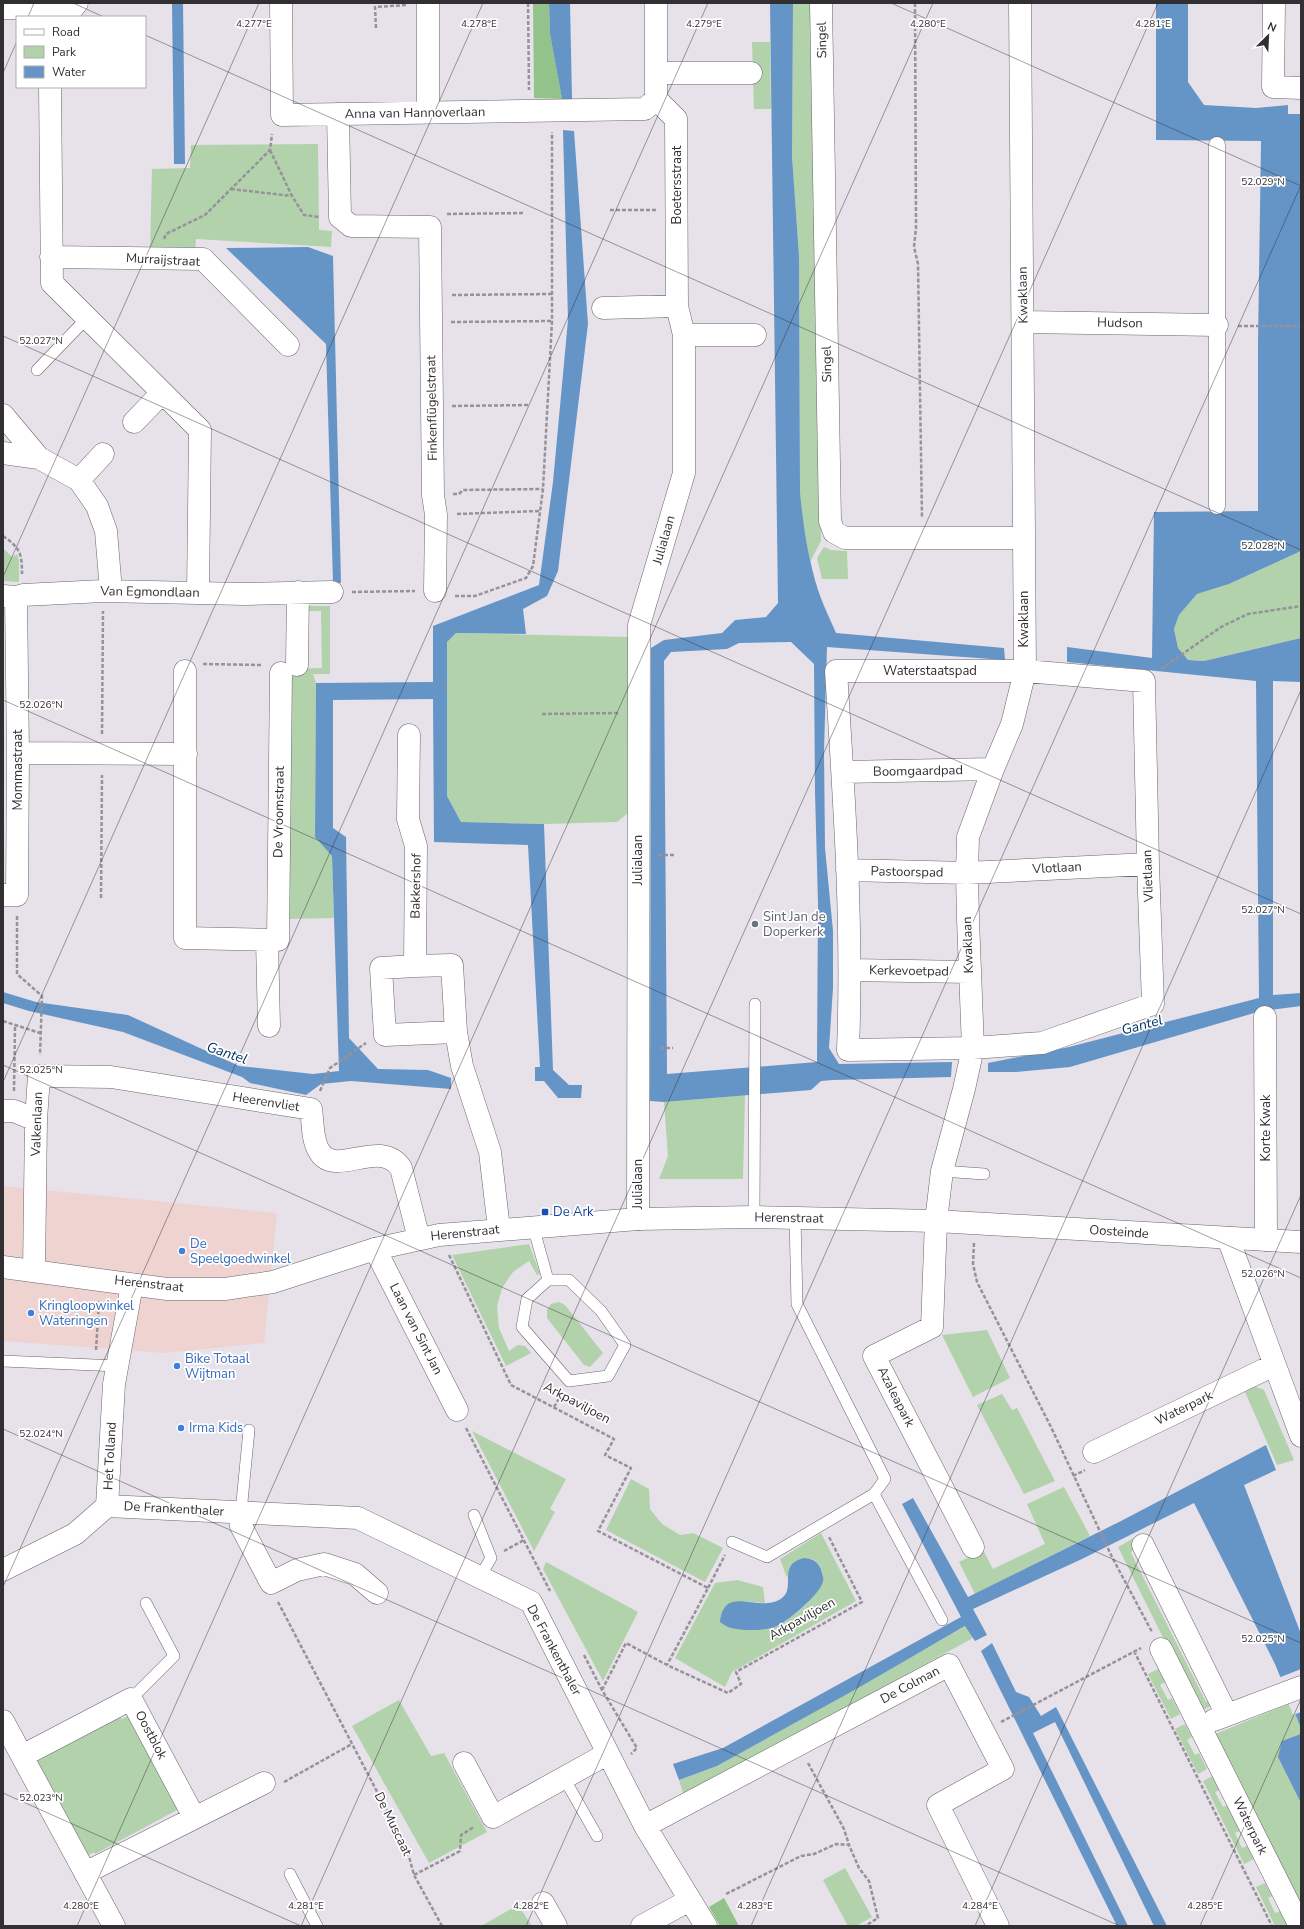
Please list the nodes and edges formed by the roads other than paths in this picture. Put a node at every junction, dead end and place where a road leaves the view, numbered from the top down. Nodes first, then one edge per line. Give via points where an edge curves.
1 (77, 3) edge
2 (281, 3) edge
3 (656, 3) edge
4 (821, 3) edge
5 (1020, 3) edge
6 (1274, 3) edge
7 (428, 4) edge
8 (3, 8) edge
9 (50, 13) edge
10 (656, 73) junction
11 (751, 73) dead end
12 (50, 88) edge
13 (1301, 88) edge
14 (656, 99) junction
15 (428, 112) junction
16 (338, 114) junction
17 (1218, 145) dead end
18 (51, 257) junction
19 (677, 306) junction
20 (603, 308) dead end
21 (87, 318) junction
22 (1023, 322) junction
23 (1217, 325) junction
24 (684, 335) junction
25 (755, 335) dead end
26 (288, 346) dead end
27 (37, 370) dead end
28 (162, 393) junction
29 (3, 415) edge
30 (134, 422) dead end
31 (3, 453) edge
32 (103, 454) dead end
33 (39, 458) junction
34 (79, 480) junction
35 (674, 506) joint
36 (1217, 506) dead end
37 (1024, 538) junction
38 (111, 591) junction
39 (434, 591) road end
40 (298, 592) junction
41 (332, 592) road end
42 (198, 593) junction
43 (14, 596) edge
44 (185, 671) road end
45 (1024, 671) junction
46 (409, 735) dead end
47 (18, 753) junction
48 (186, 754) junction
49 (993, 770) junction
50 (843, 772) junction
51 (1148, 864) junction
52 (847, 870) junction
53 (966, 873) junction
54 (10, 895) edge
55 (267, 940) junction
56 (415, 966) junction
57 (850, 970) junction
58 (969, 972) junction
59 (755, 1004) dead end
60 (1265, 1016) dead end
61 (269, 1026) dead end
62 (456, 1032) junction
63 (973, 1048) junction
64 (39, 1076) joint
65 (8, 1111) edge
66 (36, 1120) junction
67 (942, 1171) junction
68 (984, 1174) dead end
69 (754, 1217) junction
70 (796, 1218) junction
71 (638, 1219) junction
72 (936, 1221) junction
73 (533, 1226) junction
74 (499, 1229) junction
75 (429, 1237) junction
76 (1228, 1238) junction
77 (1266, 1240) junction
78 (1301, 1242) edge
79 (375, 1249) junction
80 (3, 1267) edge
81 (34, 1270) junction
82 (548, 1280) junction
83 (132, 1285) junction
84 (3, 1362) edge
85 (1274, 1365) junction
86 (118, 1366) junction
87 (457, 1410) dead end
88 (249, 1430) dead end
89 (1301, 1436) edge
90 (1092, 1460) road end
91 (874, 1494) junction
92 (107, 1506) junction
93 (241, 1512) junction
94 (474, 1515) dead end
95 (732, 1542) road end
96 (1143, 1545) dead end
97 (973, 1547) dead end
98 (3, 1570) edge
99 (480, 1577) junction
100 (377, 1593) dead end
101 (146, 1603) dead end
102 (942, 1620) dead end
103 (1158, 1645) road end
104 (1301, 1687) edge
105 (131, 1699) junction
106 (1227, 1715) junction
107 (3, 1721) edge
108 (1201, 1726) junction
109 (607, 1754) junction
110 (22, 1756) junction
111 (464, 1762) dead end
112 (564, 1778) junction
113 (264, 1783) road end
114 (194, 1817) junction
115 (646, 1826) junction
116 (597, 1836) dead end
117 (85, 1873) junction
118 (290, 1874) dead end
119 (690, 1900) junction
120 (543, 1903) dead end
121 (114, 1926) edge
122 (317, 1926) edge
123 (556, 1926) edge
124 (642, 1926) edge
125 (706, 1926) edge
126 (998, 1926) edge
127 (1300, 1926) edge

1 - 9 street via 72,9
2 - 16 street, Anna van Hannoverlaan via 282,114
3 - 10 street
4 - 37 street, Singel via 830,521 834,532 845,538
5 - 22 street, Kwaklaan
6 - 13 street via 1274,87
7 - 15 street
8 - 9 street
10 - 11 street
10 - 14 street
12 - 18 street
14 - 15 street, Anna van Hannoverlaan via 645,109
14 - 19 street, Boetersstraat via 676,119
15 - 16 street, Anna van Hannoverlaan
16 - 39 street, Finkenflügelstraat via 340,217 352,226 430,227
17 - 23 street
18 - 21 street via 52,283
18 - 26 street, Murraijstraat via 203,259
19 - 20 street
19 - 24 street, Boetersstraat
21 - 27 lane
21 - 28 street
22 - 23 street, Hudson
22 - 37 street, Kwaklaan
23 - 36 street
24 - 25 street
24 - 35 street, Boetersstraat via 684,472
28 - 30 street
28 - 42 street via 200,430
29 - 33 street
31 - 33 street
32 - 34 street
33 - 34 street
34 - 38 street via 97,506 106,531
35 - 71 street, Julialaan via 639,625
37 - 45 street, Kwaklaan
38 - 42 street, Van Egmondlaan
38 - 43 street, Van Egmondlaan
40 - 41 street, Van Egmondlaan
40 - 42 street, Van Egmondlaan
40 - 55 street, De Vroomstraat via 289,669 278,940
43 - 47 street, Mommastraat
44 - 48 street
45 - 49 street, Kwaklaan via 1012,724
45 - 50 street, Waterstaatspad via 836,671
45 - 51 street, Vlietlaan via 1144,681
46 - 56 street, Bakkershof via 408,819 416,846
47 - 48 street
47 - 54 street, Mommastraat
48 - 55 street via 185,938
49 - 50 street, Boomgaardpad
49 - 53 street, Kwaklaan via 968,837
50 - 52 street
51 - 53 street, Vlotlaan
51 - 63 street, Vlietlaan via 1153,1004 1042,1043
52 - 53 street, Pastoorspad
52 - 57 street
53 - 58 street, Kwaklaan
55 - 61 street
56 - 62 street via 452,965
56 - 62 street via 381,968 385,1035
57 - 58 street, Kerkevoetpad
57 - 63 street via 848,1050
58 - 63 street, Kwaklaan
59 - 69 lane
60 - 77 street, Korte Kwak
62 - 74 street via 462,1066 490,1152
63 - 67 street, Kwaklaan
64 - 66 street, Valkenlaan
64 - 75 street, Heerenvliet via 111,1077 311,1109 318,1151 327,1159 336,1162 380,1155 395,1160 401,1168
65 - 66 street
66 - 81 street, Valkenlaan
67 - 68 lane
67 - 72 street, Kwaklaan
69 - 70 street, Herenstraat
69 - 71 street, Herenstraat
70 - 72 street, Herenstraat
70 - 91 lane via 797,1304 885,1479
71 - 73 street, Herenstraat
72 - 76 street, Oosteinde
72 - 97 street, Azaleapark via 932,1327 874,1356
73 - 74 street, Herenstraat
73 - 82 lane
74 - 75 street, Herenstraat
75 - 79 street, Herenstraat
76 - 77 street, Oosteinde
76 - 85 street
77 - 78 street, Oosteinde
79 - 83 street, Herenstraat via 258,1285 167,1289
79 - 87 street, Laan van Sint Jan
80 - 81 street, Herenstraat
81 - 83 street, Herenstraat
82 - 82 lane via 526,1299 522,1326 569,1380 608,1376 625,1345 601,1311 569,1280
83 - 86 street, Het Tolland
84 - 86 lane
85 - 89 street
85 - 90 street, Waterpark
86 - 92 street, Het Tolland via 114,1384
88 - 93 lane
91 - 95 lane via 767,1557
91 - 102 lane
92 - 93 street, De Frankenthaler
92 - 98 street, Het Tolland via 76,1534
93 - 99 street, De Frankenthaler via 358,1518
93 - 100 street, De Frankenthaler via 241,1526 271,1583 297,1570 324,1564 355,1574
94 - 99 lane via 491,1558
96 - 106 street
99 - 109 street, De Frankenthaler via 531,1602
101 - 105 lane via 174,1656
103 - 108 street, Waterpark
104 - 106 street
105 - 110 street, Oostblok
105 - 114 street, Oostblok
106 - 108 street
107 - 110 street
108 - 127 street, Waterpark
109 - 112 street
109 - 115 street, De Frankenthaler via 618,1770
110 - 117 street
111 - 112 street via 493,1817
112 - 116 lane
113 - 114 street
114 - 117 street
115 - 119 street, De Frankenthaler
115 - 126 street, De Colman via 949,1664 1003,1769 938,1805
117 - 121 street
118 - 122 lane
119 - 124 street
119 - 125 street, De Frankenthaler
120 - 123 street

